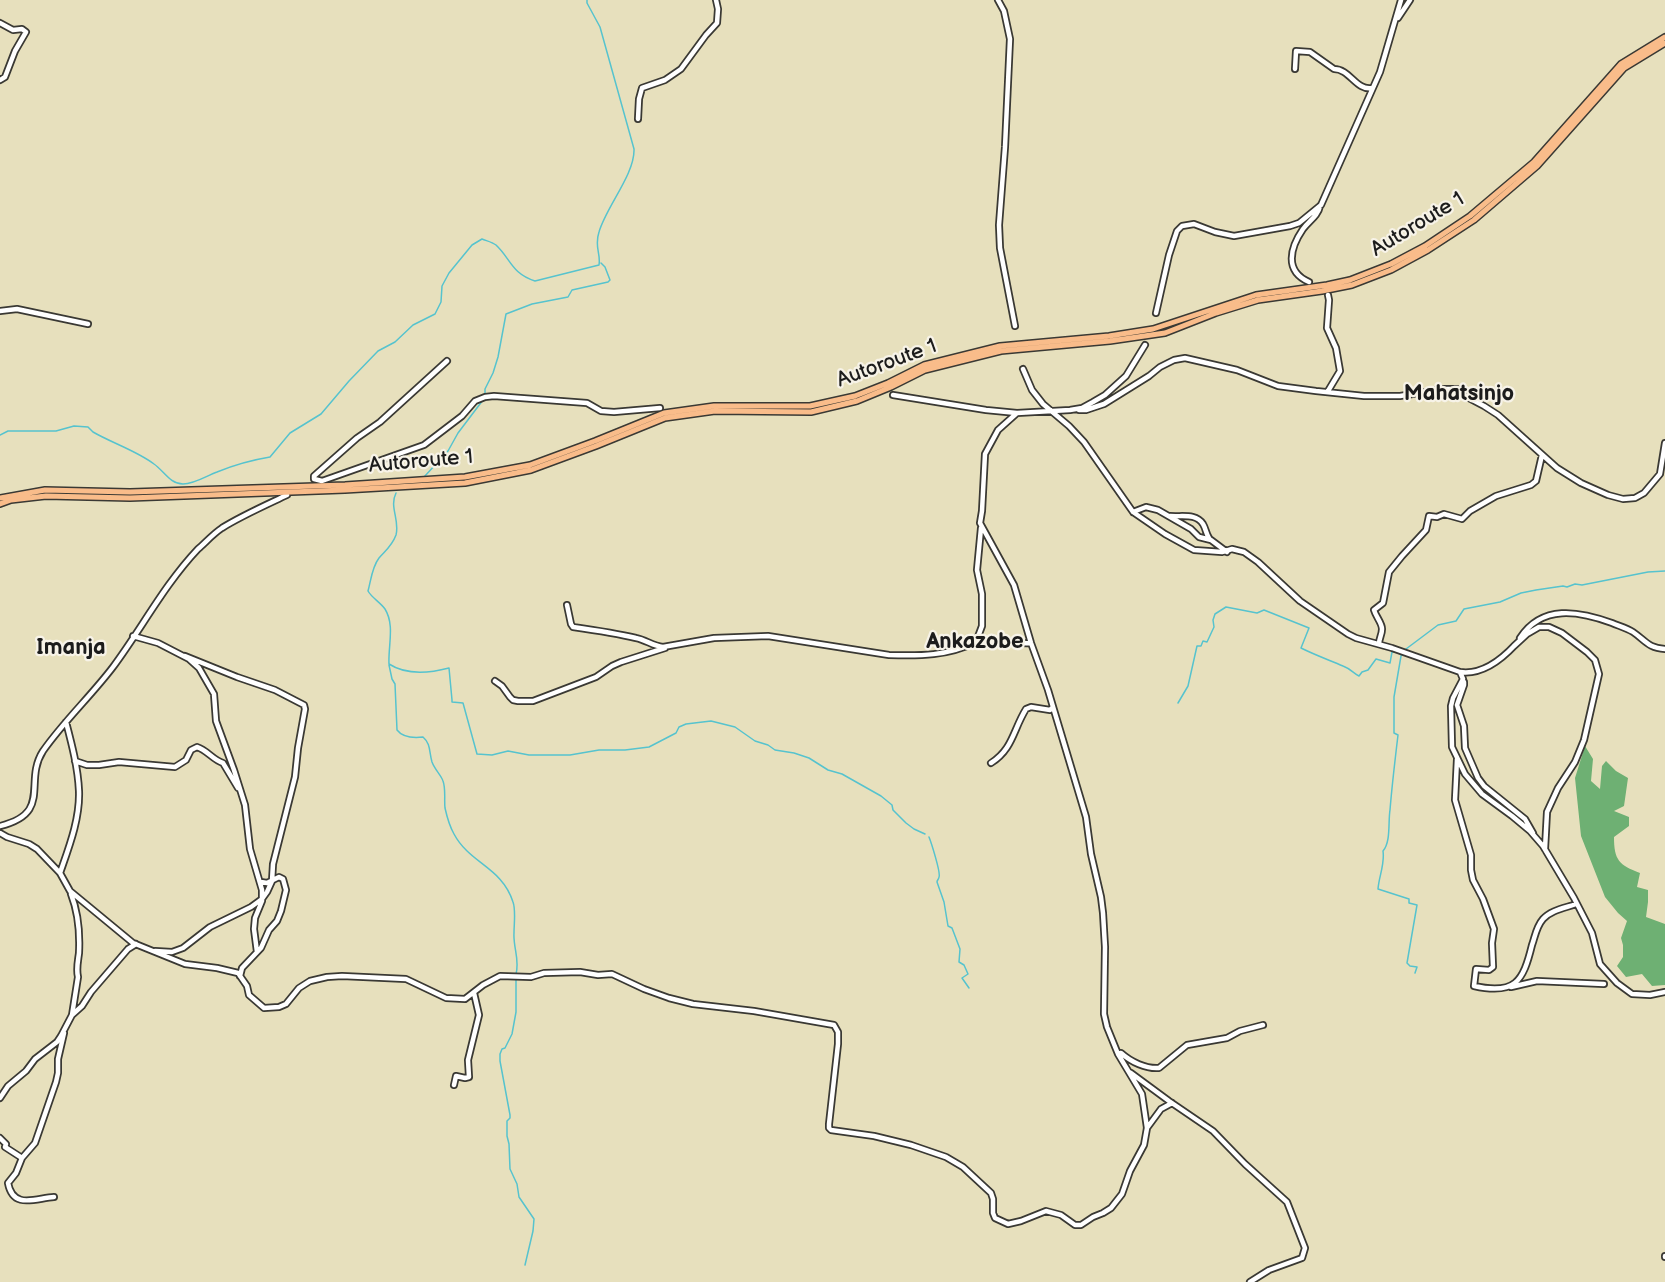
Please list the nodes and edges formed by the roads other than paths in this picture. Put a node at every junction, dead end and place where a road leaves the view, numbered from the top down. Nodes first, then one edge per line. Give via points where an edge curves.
1 (716, 0) edge
2 (998, 0) edge
3 (1401, 0) edge
4 (1410, 0) edge
5 (1396, 20) junction
6 (0, 24) edge
7 (1665, 37) edge
8 (1665, 43) edge
9 (1295, 69) dead end
10 (0, 80) edge
11 (1372, 88) junction
12 (638, 119) dead end
13 (1321, 205) junction
14 (1309, 282) dead end
15 (1328, 295) dead end
16 (0, 310) edge
17 (1156, 313) dead end
18 (88, 324) dead end
19 (1015, 326) dead end
20 (1145, 345) dead end
21 (447, 361) dead end
22 (1023, 369) dead end
23 (1328, 391) junction
24 (893, 395) dead end
25 (660, 408) dead end
26 (1070, 410) junction
27 (1052, 411) junction
28 (1017, 413) junction
29 (1665, 443) edge
30 (1542, 455) junction
31 (287, 495) dead end
32 (0, 498) edge
33 (0, 504) edge
34 (1133, 512) junction
35 (1169, 516) junction
36 (980, 523) junction
37 (1211, 540) junction
38 (1227, 552) junction
39 (567, 605) dead end
40 (134, 636) junction
41 (976, 642) junction
42 (1031, 642) junction
43 (1379, 644) junction
44 (668, 646) junction
45 (1514, 646) junction
46 (1665, 650) edge
47 (185, 656) junction
48 (1460, 672) junction
49 (1463, 680) junction
50 (495, 681) dead end
51 (1053, 707) junction
52 (66, 722) junction
53 (1457, 758) junction
54 (75, 761) junction
55 (991, 763) dead end
56 (240, 790) junction
57 (0, 826) edge
58 (0, 833) edge
59 (1534, 836) junction
60 (1545, 849) junction
61 (60, 873) junction
62 (272, 881) junction
63 (261, 882) junction
64 (70, 891) junction
65 (262, 899) junction
66 (1576, 904) junction
67 (136, 944) junction
68 (154, 952) junction
69 (257, 952) junction
70 (240, 976) junction
71 (1604, 984) dead end
72 (1510, 987) junction
73 (1665, 992) edge
74 (474, 993) junction
75 (72, 1015) junction
76 (1263, 1025) dead end
77 (65, 1027) junction
78 (1118, 1054) junction
79 (1128, 1072) junction
80 (454, 1085) dead end
81 (0, 1098) edge
82 (1172, 1103) junction
83 (1147, 1128) junction
84 (0, 1138) edge
85 (22, 1158) junction
86 (54, 1197) dead end
87 (1250, 1282) edge

1 - 12 street via 717,23 681,69 642,88
2 - 19 street via 1011,39 999,238
3 - 5 street
4 - 5 street
5 - 11 street
6 - 10 street via 26,32
7 - 32 main road, Autoroute 1 via 1621,64 1534,162 1470,216 1425,246 1350,280 1256,295 1153,329 1000,346 924,365 855,396 810,406 714,406 664,413 530,465 465,477 130,492 45,490
8 - 33 main road, Autoroute 1 via 1624,68 1538,166 1474,220 1391,270 1352,285 1258,300 1165,333 1001,351 926,370 856,401 811,412 715,411 665,418 531,470 465,483 130,498 46,495
9 - 11 street via 1296,51 1310,52 1361,87
11 - 13 street
13 - 14 street via 1298,238 1291,260 1296,274
13 - 17 street via 1299,223 1234,236 1194,224 1182,226 1169,255
15 - 23 street via 1327,328 1340,371
16 - 18 street via 17,309
20 - 26 street via 1126,376 1105,395
21 - 25 street via 314,479 322,481 424,445 475,401 485,397 587,403 601,411 615,412
22 - 27 street via 1032,390
23 - 26 street via 1278,386 1237,370 1185,358 1160,367 1104,404
23 - 30 street via 1400,396 1457,389 1498,415
24 - 28 street
26 - 27 street
27 - 28 street
27 - 34 street via 1084,442
28 - 36 street via 998,430 985,454
29 - 30 street via 1658,478 1634,498 1623,499 1594,489
30 - 43 street via 1536,481 1531,485 1496,496 1462,519 1444,514 1429,516 1426,530 1387,575 1383,603 1374,610 1382,628
31 - 40 street via 221,529 204,543 172,579
34 - 35 street via 1146,507
34 - 38 street via 1194,550
35 - 37 street via 1198,537
35 - 37 street via 1196,518
36 - 41 street via 977,570 982,626
36 - 42 street via 1014,585
37 - 38 street
38 - 43 street via 1244,552 1310,609 1356,638
39 - 44 street via 573,627
40 - 47 street
40 - 52 street
41 - 42 street
41 - 44 street via 947,653 908,656 768,636 714,638
42 - 51 street
43 - 48 street
44 - 50 street via 533,701 513,700
45 - 46 street via 1530,626 1561,613 1600,619
45 - 48 street via 1497,661 1474,672
45 - 60 street via 1539,627 1549,627 1587,652 1595,660 1599,674 1584,740 1547,812
47 - 56 street via 199,668 214,694 216,721
47 - 62 street via 304,705 295,777
48 - 49 street
49 - 53 street via 1451,706 1452,747
49 - 59 street via 1457,705 1473,769 1484,786 1525,819
51 - 55 street via 1026,709 1008,747
51 - 78 street via 1086,817 1101,897 1104,1014
52 - 54 street
52 - 57 street via 40,755 30,809 18,820
53 - 59 street via 1482,794
53 - 72 street via 1455,800 1471,855 1473,880 1494,929 1493,967 1476,969 1474,986
54 - 56 street via 87,765 120,762 175,767 197,747 223,763
54 - 61 street via 79,792 76,823
56 - 63 street via 250,849
58 - 61 street via 37,849
59 - 60 street
60 - 66 street
61 - 64 street
62 - 63 street
62 - 65 street
62 - 69 street via 279,877 285,881 284,902
63 - 65 street
64 - 67 street
64 - 75 street via 77,916 79,950
65 - 68 street via 210,927 183,948
65 - 69 street via 255,918
66 - 72 street via 1543,919 1523,976
66 - 73 street via 1592,933 1600,964 1617,983 1632,994
67 - 68 street
67 - 75 street
68 - 70 street via 185,964
69 - 70 street
70 - 74 street via 249,995 264,1008 286,1004 310,981 336,976 406,979 454,999 468,998
71 - 72 street via 1537,981
74 - 80 street via 478,1015 468,1060 469,1077 456,1076
74 - 83 street via 500,976 610,974 693,1004 834,1025 838,1044 829,1128 883,1138 946,1157 991,1193 995,1218 1008,1224 1046,1211 1081,1225 1111,1208 1122,1194 1144,1145
75 - 77 street
76 - 78 street via 1227,1038 1187,1045 1159,1068
77 - 81 street via 57,1042 35,1059
77 - 85 street via 56,1082 35,1143
78 - 79 street
79 - 82 street
79 - 83 street via 1142,1094
82 - 83 street via 1161,1109
82 - 87 street via 1213,1131 1287,1202 1305,1248 1302,1258
84 - 85 street via 5,1147
85 - 86 street via 8,1183 11,1192 21,1200

